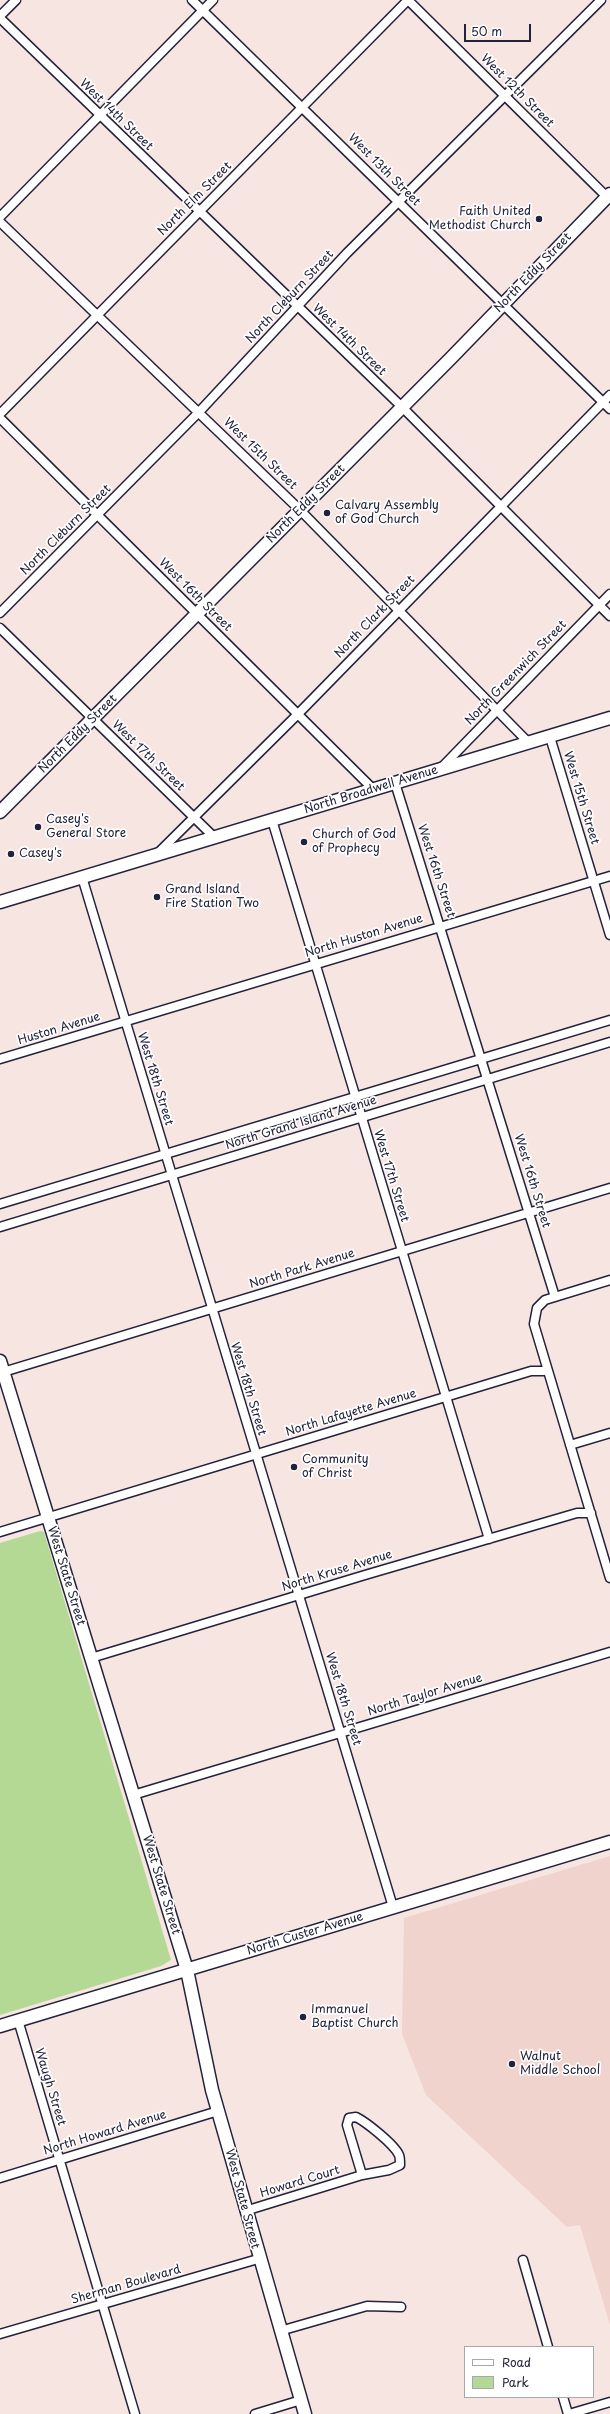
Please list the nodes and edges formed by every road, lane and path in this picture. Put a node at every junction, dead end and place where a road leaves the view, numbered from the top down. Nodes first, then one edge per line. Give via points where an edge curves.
1 (16, 0) edge
2 (192, 0) edge
3 (213, 0) edge
4 (408, 0) edge
5 (601, 0) edge
6 (202, 10) junction
7 (0, 17) edge
8 (504, 95) junction
9 (302, 107) junction
10 (100, 116) junction
11 (609, 197) edge
12 (398, 202) junction
13 (199, 212) junction
14 (0, 217) edge
15 (0, 222) edge
16 (503, 305) junction
17 (297, 307) junction
18 (98, 315) junction
19 (610, 395) edge
20 (603, 402) junction
21 (402, 408) junction
22 (610, 409) edge
23 (199, 412) junction
24 (0, 414) edge
25 (0, 418) edge
26 (500, 506) junction
27 (300, 510) junction
28 (99, 514) junction
29 (610, 594) edge
30 (599, 605) junction
31 (398, 610) junction
32 (0, 613) edge
33 (197, 614) junction
34 (610, 616) edge
35 (0, 628) edge
36 (496, 711) junction
37 (297, 715) junction
38 (610, 718) edge
39 (93, 719) junction
40 (550, 737) junction
41 (528, 743) junction
42 (440, 769) junction
43 (395, 783) junction
44 (373, 789) junction
45 (0, 812) edge
46 (193, 817) junction
47 (272, 820) junction
48 (214, 837) junction
49 (155, 856) junction
50 (610, 876) edge
51 (82, 877) junction
52 (594, 880) junction
53 (0, 902) edge
54 (441, 926) junction
55 (610, 935) edge
56 (315, 963) junction
57 (610, 1020) edge
58 (125, 1021) junction
59 (610, 1042) edge
60 (0, 1059) edge
61 (482, 1059) junction
62 (488, 1079) junction
63 (355, 1097) junction
64 (361, 1117) junction
65 (165, 1155) junction
66 (171, 1175) junction
67 (610, 1188) edge
68 (0, 1204) edge
69 (529, 1213) junction
70 (0, 1227) edge
71 (401, 1251) junction
72 (610, 1280) edge
73 (555, 1297) junction
74 (212, 1309) junction
75 (1, 1368) edge
76 (548, 1371) junction
77 (446, 1397) junction
78 (610, 1433) edge
79 (570, 1445) junction
80 (256, 1454) junction
81 (591, 1513) junction
82 (48, 1518) junction
83 (0, 1532) edge
84 (489, 1539) junction
85 (610, 1578) edge
86 (298, 1595) junction
87 (610, 1652) edge
88 (91, 1658) junction
89 (340, 1733) junction
90 (133, 1795) junction
91 (610, 1842) edge
92 (393, 1907) junction
93 (187, 1970) junction
94 (18, 2020) junction
95 (0, 2026) edge
96 (218, 2111) junction
97 (59, 2160) junction
98 (362, 2175) junction
99 (0, 2178) edge
100 (245, 2211) junction
101 (258, 2259) junction
102 (523, 2260) dead end
103 (102, 2304) junction
104 (401, 2307) dead end
105 (280, 2330) junction
106 (0, 2334) edge
107 (548, 2346) edge
108 (563, 2398) edge
109 (301, 2400) junction
110 (610, 2402) edge
111 (134, 2414) edge
112 (255, 2414) edge
113 (305, 2414) edge
114 (569, 2414) edge

1 - 7 street
2 - 6 street, West 13th Street
3 - 6 street
4 - 8 street, West 12th Street
4 - 9 street, North Elm Street
5 - 8 street, North Cleburn Street
6 - 9 street, West 13th Street
6 - 10 street
7 - 10 street, West 14th Street
8 - 11 street, West 12th Street
8 - 12 street, North Cleburn Street
9 - 12 street, West 13th Street
9 - 13 street, North Elm Street
10 - 13 street, West 14th Street
10 - 14 street
11 - 16 street, North Eddy Street
12 - 16 street, West 13th Street
12 - 17 street, North Cleburn Street
13 - 17 street, West 14th Street
13 - 18 street, North Elm Street
15 - 18 street, West 15th Street
16 - 20 street, West 13th Street
16 - 21 street, North Eddy Street
17 - 21 street, West 14th Street
17 - 23 street, North Cleburn Street
18 - 23 street, West 15th Street
18 - 24 street, North Elm Street
19 - 20 street, North Clark Street
20 - 22 street, West 13th Street
20 - 26 street, North Clark Street
21 - 26 street, West 14th Street
21 - 27 street, North Eddy Street
23 - 27 street, West 15th Street
23 - 28 street, North Cleburn Street
25 - 28 street, West 16th Street
26 - 30 street, West 14th Street
26 - 31 street, North Clark Street
27 - 31 street, West 15th Street
27 - 33 street, North Eddy Street
28 - 32 street, North Cleburn Street
28 - 33 street, West 16th Street
29 - 30 street, North Greenwich Street
30 - 34 street, West 14th Street
30 - 36 street, North Greenwich Street
31 - 36 street, West 15th Street
31 - 37 street, North Clark Street
33 - 37 street, West 16th Street
33 - 39 street, North Eddy Street
35 - 39 street, West 17th Street
36 - 41 street
36 - 42 street, North Greenwich Street
37 - 44 street, West 16th Street
37 - 46 street, North Clark Street
38 - 40 street, North Broadwell Avenue
39 - 45 street, North Eddy Street
39 - 46 street, West 17th Street
40 - 41 street, North Broadwell Avenue
40 - 52 street, West 15th Street
41 - 42 street, North Broadwell Avenue
42 - 43 street, North Broadwell Avenue
43 - 44 street, North Broadwell Avenue
43 - 54 street, West 16th Street
44 - 47 street, North Broadwell Avenue
46 - 48 street
46 - 49 street, North Clark Street
47 - 48 street, North Broadwell Avenue
47 - 56 street, West 17th Street
48 - 49 street, North Broadwell Avenue
49 - 51 street, North Broadwell Avenue
50 - 52 street, North Huston Avenue
51 - 53 street, North Broadwell Avenue
51 - 58 street, West 18th Street
52 - 54 street, North Huston Avenue
52 - 55 street, West 15th Street
54 - 56 street, North Huston Avenue
54 - 61 street, West 16th Street
56 - 58 street, North Huston Avenue
56 - 63 street, West 17th Street
57 - 61 street, North Grand Island Avenue
58 - 60 street, Huston Avenue
58 - 65 street, West 18th Street
59 - 62 street, North Grand Island Avenue
61 - 62 street, West 16th Street
61 - 63 street, North Grand Island Avenue
62 - 64 street, North Grand Island Avenue
62 - 69 street, West 16th Street
63 - 64 street, West 17th Street
63 - 65 street, North Grand Island Avenue
64 - 66 street, North Grand Island Avenue
64 - 71 street, West 17th Street
65 - 66 street, West 18th Street
65 - 68 street, North Grand Island Avenue
66 - 70 street, North Grand Island Avenue
66 - 74 street, West 18th Street
67 - 69 street, North Park Avenue
69 - 71 street, North Park Avenue
69 - 73 street, West 16th Street
71 - 74 street, North Park Avenue
71 - 77 street, West 17th Street
72 - 73 street
73 - 76 street via 545,1300 537,1308 534,1324
74 - 75 street, North Park Avenue
74 - 80 street, West 18th Street
75 - 82 street, West State Street
76 - 77 street, North Lafayette Avenue via 532,1371
76 - 79 street
77 - 80 street, North Lafayette Avenue
77 - 84 street, West 17th Street
78 - 79 street
79 - 81 street
80 - 82 street, North Lafayette Avenue
80 - 86 street, West 18th Street
81 - 84 street, North Kruse Avenue via 577,1513
81 - 85 street
82 - 83 street, North Lafayette Avenue
82 - 88 street, West State Street
84 - 86 street, North Kruse Avenue
86 - 88 street, North Kruse Avenue
86 - 89 street, West 18th Street
87 - 89 street, North Taylor Avenue
88 - 90 street, West State Street
89 - 90 street, North Taylor Avenue
89 - 92 street, West 18th Street
90 - 93 street, West State Street
91 - 92 street, North Custer Avenue
92 - 93 street, North Custer Avenue
93 - 94 street, North Custer Avenue
93 - 96 street, West State Street
94 - 95 street, North Custer Avenue
94 - 97 street, Waugh Street
96 - 97 street, North Howard Avenue
96 - 100 street, West State Street
97 - 99 street, North Howard Avenue
97 - 103 street, Waugh Street
98 - 98 street, Howard Court via 390,2170 400,2165 399,2155 366,2122 356,2117 349,2118 347,2125
98 - 100 street, Howard Court
100 - 101 street, West State Street
101 - 103 street, Sherman Boulevard
101 - 105 street, West State Street
102 - 107 street
103 - 106 street, Sherman Boulevard
103 - 111 street, Waugh Street
104 - 105 street via 367,2306
105 - 109 street, West State Street
108 - 114 street
109 - 112 street
109 - 113 street, West State Street
110 - 114 street

